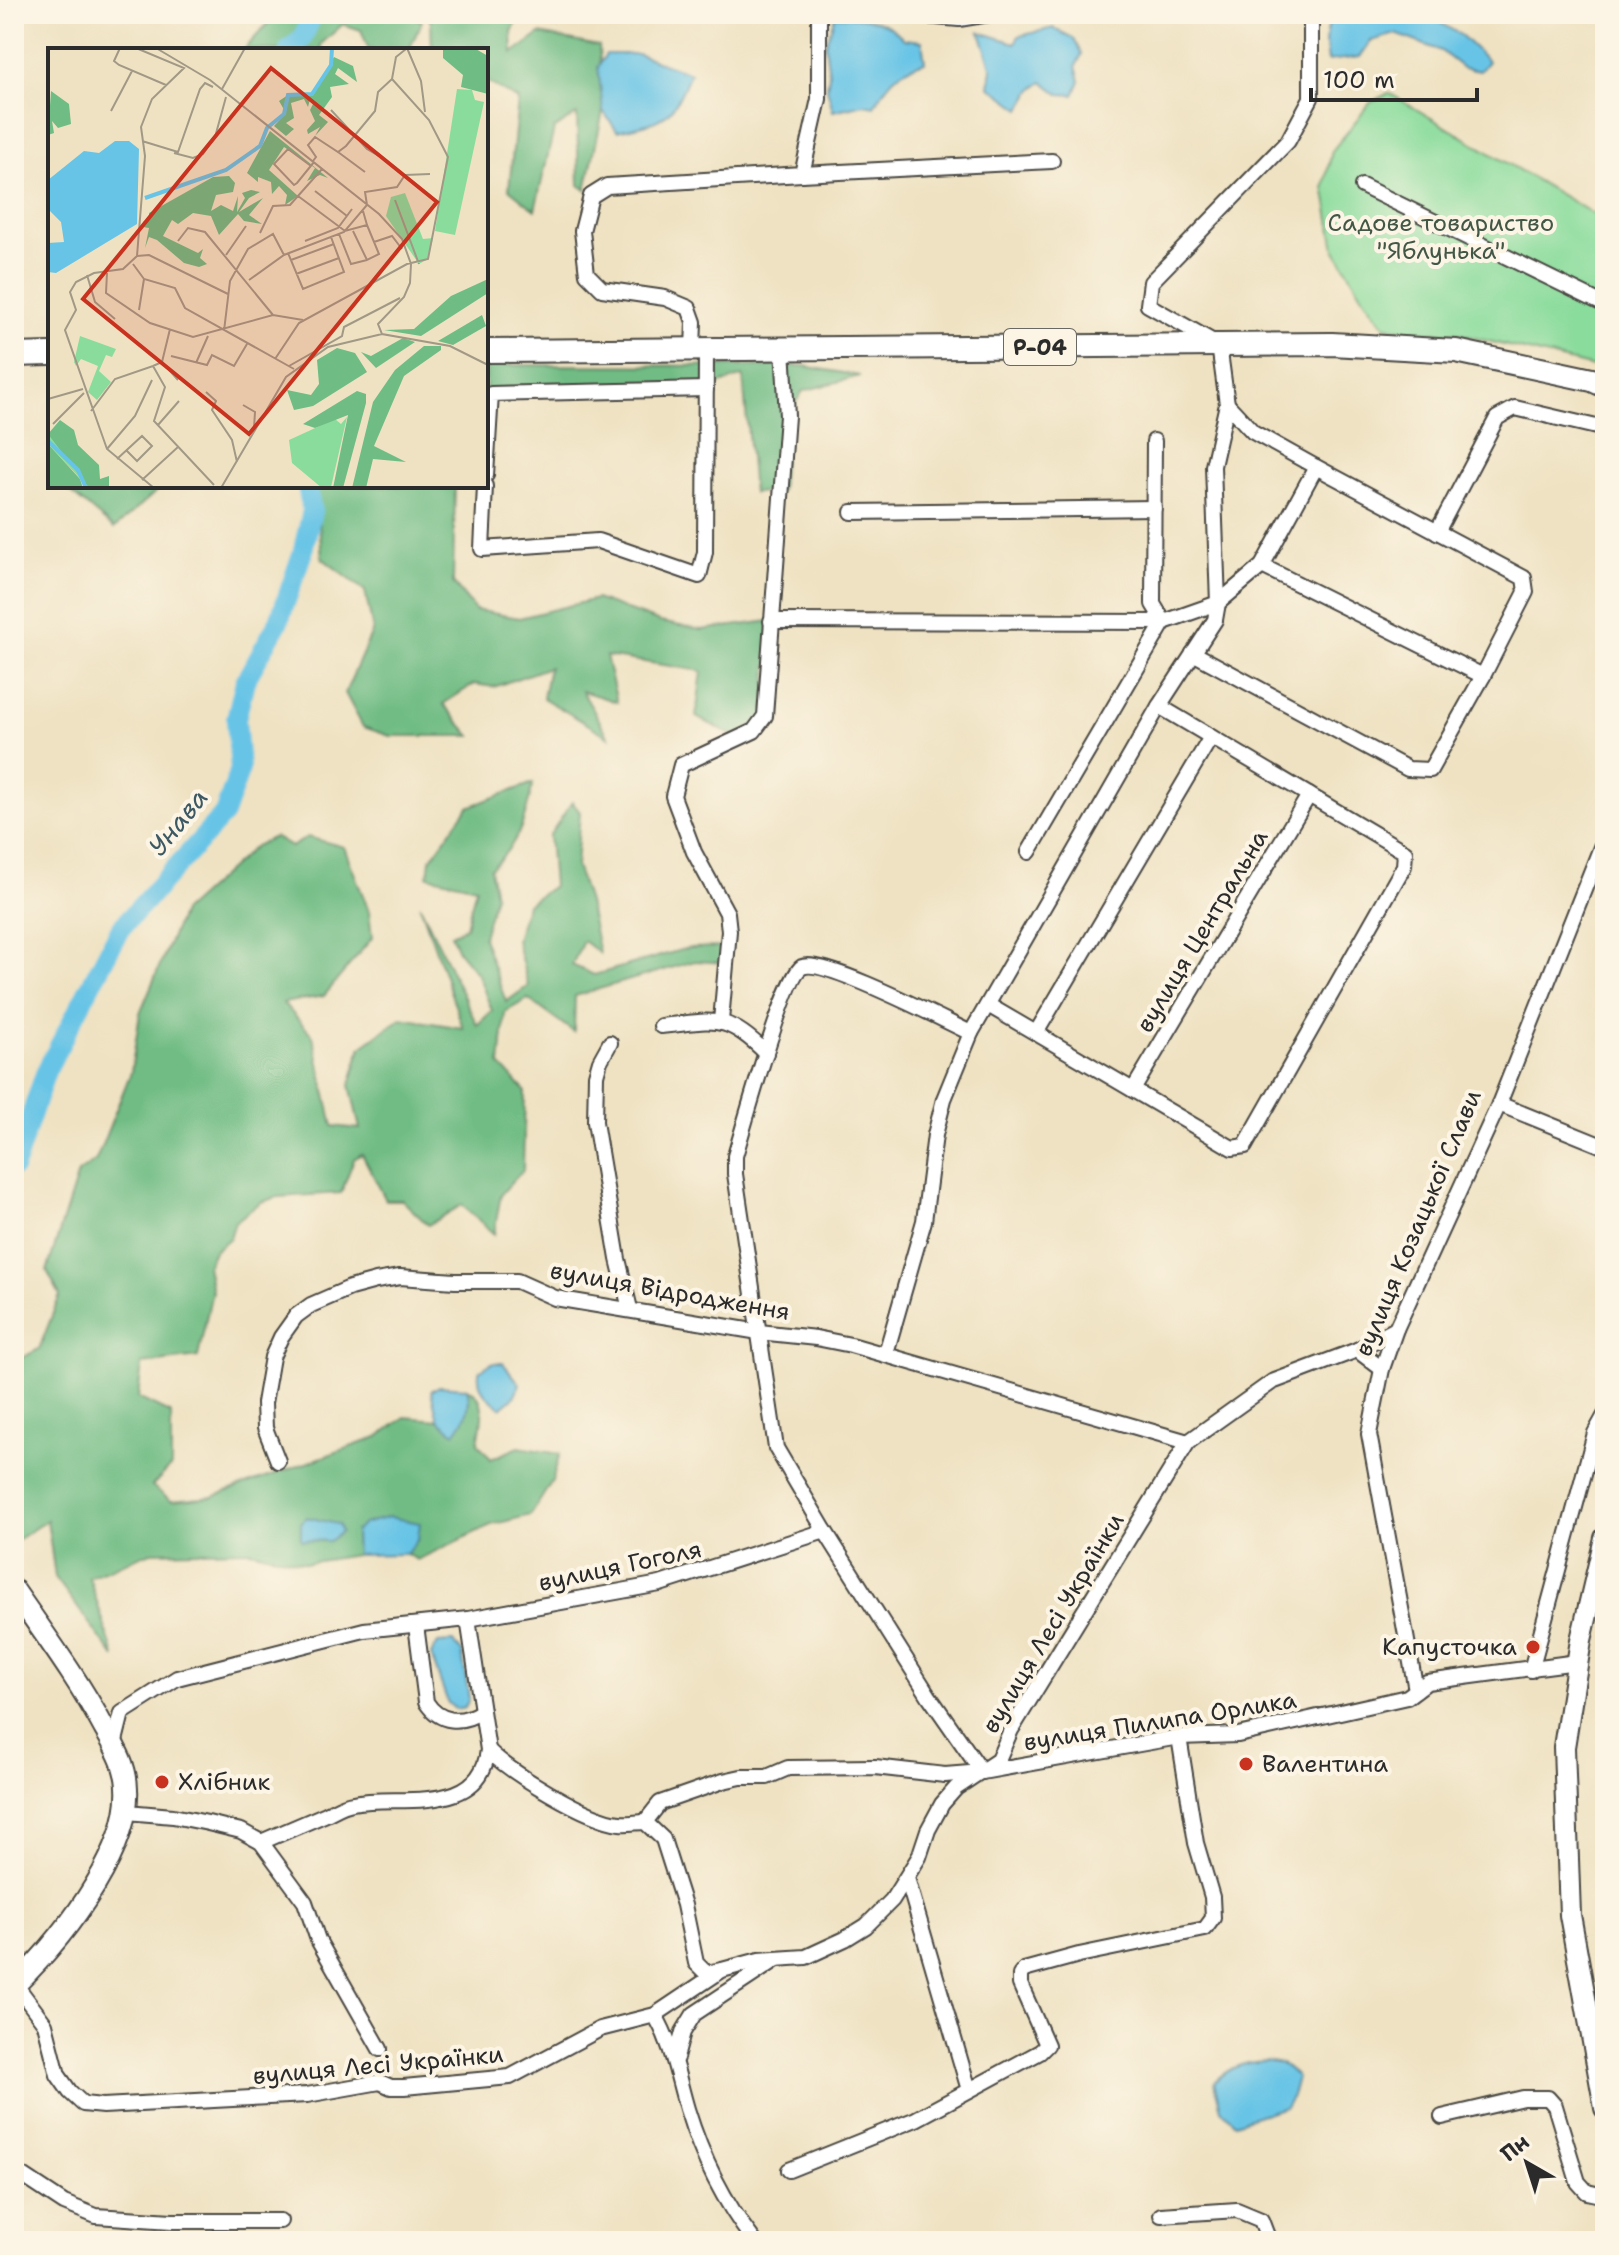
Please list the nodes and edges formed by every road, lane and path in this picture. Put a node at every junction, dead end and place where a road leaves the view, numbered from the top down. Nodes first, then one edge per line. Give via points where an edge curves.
1 (819, 14) edge
2 (902, 14) edge
3 (989, 14) edge
4 (1311, 14) edge
5 (1052, 161) dead end
6 (802, 174) junction
7 (1362, 186) dead end
8 (1605, 305) edge
9 (1219, 345) junction
10 (783, 348) junction
11 (700, 349) junction
12 (488, 351) edge
13 (48, 354) edge
14 (14, 355) edge
15 (1605, 386) edge
16 (706, 389) junction
17 (1227, 404) junction
18 (1605, 429) edge
19 (1154, 441) dead end
20 (488, 443) edge
21 (1316, 467) junction
22 (485, 488) edge
23 (1154, 508) junction
24 (852, 512) dead end
25 (1437, 532) junction
26 (1262, 566) junction
27 (1218, 603) junction
28 (771, 621) junction
29 (1164, 622) junction
30 (1193, 653) junction
31 (1483, 676) junction
32 (1159, 706) junction
33 (1211, 737) junction
34 (1309, 795) junction
35 (1605, 837) edge
36 (1029, 852) dead end
37 (986, 1008) junction
38 (721, 1021) junction
39 (661, 1026) dead end
40 (971, 1033) junction
41 (1036, 1033) junction
42 (610, 1043) dead end
43 (766, 1053) junction
44 (1133, 1090) junction
45 (1499, 1104) junction
46 (1605, 1147) edge
47 (630, 1309) junction
48 (1396, 1329) junction
49 (759, 1332) junction
50 (1357, 1350) junction
51 (886, 1353) junction
52 (1382, 1369) junction
53 (1605, 1415) edge
54 (1188, 1442) junction
55 (278, 1461) dead end
56 (825, 1531) junction
57 (1605, 1538) edge
58 (14, 1590) edge
59 (468, 1619) junction
60 (416, 1625) junction
61 (1577, 1662) junction
62 (1531, 1670) junction
63 (1416, 1690) junction
64 (482, 1711) junction
65 (1179, 1737) junction
66 (114, 1745) junction
67 (488, 1750) junction
68 (982, 1772) junction
69 (127, 1812) junction
70 (645, 1822) junction
71 (261, 1842) junction
72 (907, 1878) junction
73 (777, 1959) junction
74 (722, 1970) junction
75 (15, 1986) edge
76 (655, 2015) junction
77 (380, 2049) dead end
78 (675, 2062) junction
79 (969, 2090) junction
80 (1605, 2108) edge
81 (1442, 2117) dead end
82 (14, 2170) edge
83 (789, 2170) dead end
84 (1605, 2196) edge
85 (1161, 2215) dead end
86 (280, 2221) dead end
87 (754, 2241) edge
88 (1269, 2241) edge

1 - 6 street via 819,99
2 - 3 street via 959,19
4 - 9 street via 1311,98 1288,141 1151,282 1148,305
5 - 6 street
6 - 11 street via 607,186 591,196 582,231 587,274 602,289 665,298 689,308
7 - 8 street
9 - 10 main road, Р-04
9 - 15 main road, Р-04 via 1456,351
9 - 17 street
10 - 11 main road, Р-04
10 - 28 street via 787,416
11 - 12 main road, Р-04
11 - 16 street
13 - 14 main road
16 - 20 street via 491,394
16 - 22 street via 705,552 699,576 598,541 482,549
17 - 21 street via 1253,432
17 - 27 street via 1213,466
18 - 25 street via 1515,408 1497,418
19 - 23 street
21 - 25 street
21 - 26 street
23 - 24 street
23 - 29 street via 1153,604
25 - 31 street via 1524,578 1526,592
26 - 27 street
26 - 31 street
27 - 29 street
27 - 30 street via 1215,620
28 - 29 street
28 - 38 street via 765,716 754,731 681,765 673,796 694,852 727,913
29 - 36 street
30 - 31 street via 1408,769 1430,770
30 - 32 street
32 - 33 street
32 - 37 street
33 - 34 street
33 - 41 street
34 - 44 street, вулиця Центральна
34 - 44 street via 1405,852 1404,866 1245,1146 1232,1148
35 - 45 street, вулиця Козацької Слави
37 - 40 street
37 - 41 street
38 - 39 street
38 - 43 street
40 - 43 street via 848,976 811,965 794,978
40 - 51 street via 944,1099 924,1221
41 - 44 street
42 - 47 street via 596,1075 595,1122
43 - 49 street via 735,1156
45 - 46 street
45 - 48 street, вулиця Козацької Слави
47 - 49 street, вулиця Відродження
47 - 55 street, вулиця Відродження via 555,1298 517,1281 488,1279 400,1277 328,1297 296,1316 272,1357 265,1428
48 - 50 street, вулиця Лесі Українки
48 - 52 street, вулиця Козацької Слави
49 - 51 street, вулиця Відродження
49 - 56 street via 776,1448
50 - 52 street
50 - 54 street, вулиця Лесі Українки via 1272,1382
51 - 54 street, вулиця Відродження
52 - 63 street, вулиця Козацької Слави via 1369,1434
53 - 62 street via 1595,1433
54 - 68 street, вулиця Лесі Українки via 1011,1730 998,1760
56 - 59 street, вулиця Гоголя via 660,1584
56 - 68 street
57 - 61 main road
58 - 66 main road via 85,1692
59 - 60 street, вулиця Гоголя
59 - 64 street
60 - 64 street via 426,1702 432,1711 454,1721
60 - 66 street, вулиця Гоголя via 364,1630 177,1678 122,1713
61 - 62 street, вулиця Пилипа Орлика
61 - 80 main road via 1564,1747 1570,1915
62 - 63 street, вулиця Пилипа Орлика via 1427,1682
63 - 65 street, вулиця Пилипа Орлика via 1407,1697 1238,1735
64 - 67 street
65 - 68 street, вулиця Пилипа Орлика
65 - 79 street via 1213,1918 1205,1929 1024,1970 1020,1984 1047,2045
66 - 69 main road via 124,1767
67 - 70 street via 502,1765 579,1809 618,1823
67 - 71 street via 486,1767 461,1791 438,1798 351,1803
68 - 70 street, вулиця Пилипа Орлика via 788,1768 767,1777 723,1781 660,1803
68 - 72 street, вулиця Лесі Українки via 942,1804
69 - 71 street via 208,1823
69 - 75 main road via 93,1888
70 - 74 street via 663,1839 696,1963 706,1973
71 - 77 street via 305,1902 318,1940
72 - 73 street, вулиця Лесі Українки via 866,1926 806,1957
72 - 79 street
73 - 74 street, вулиця Лесі Українки
73 - 78 street via 694,2014
74 - 76 street, вулиця Лесі Українки
75 - 76 street, вулиця Лесі Українки via 45,2024 58,2075 70,2092 83,2104 103,2106 307,2095 380,2082 404,2087 510,2077 600,2029
76 - 78 street
78 - 87 street via 688,2111 723,2196
79 - 83 street via 916,2119
81 - 84 street via 1523,2098 1548,2098 1578,2182 1587,2192
82 - 86 street via 64,2203 96,2216
85 - 88 street via 1237,2210 1261,2220

